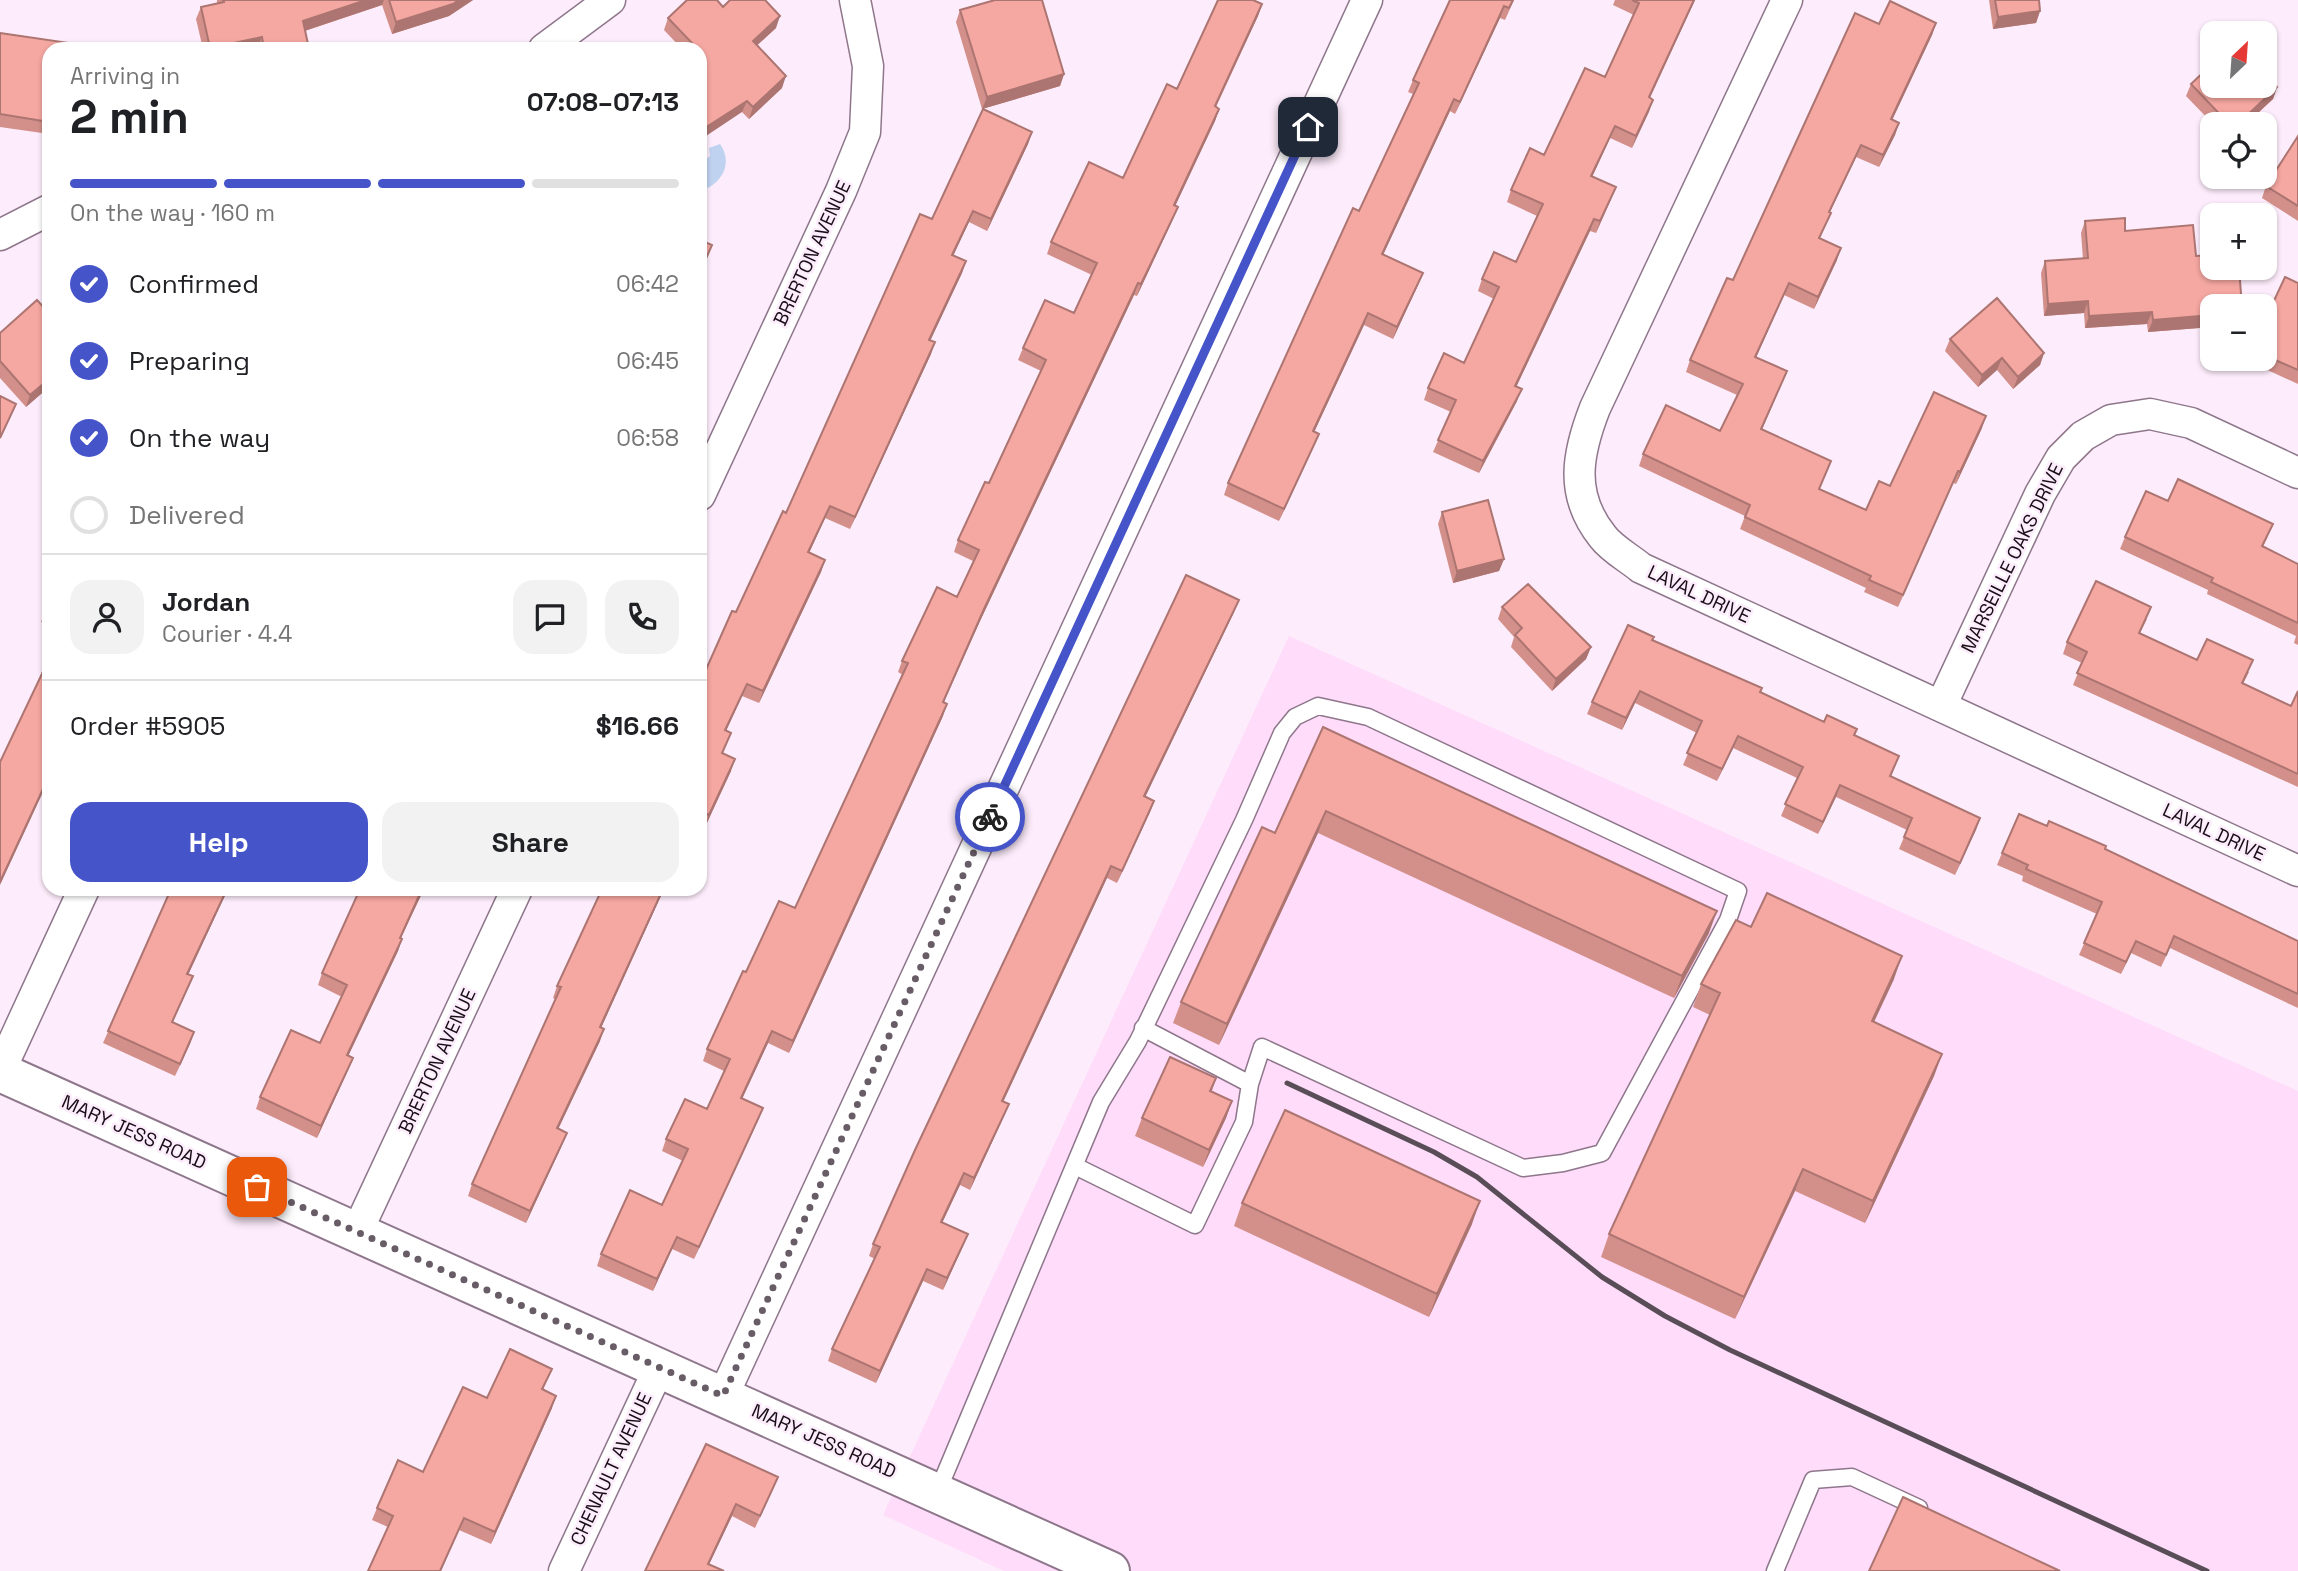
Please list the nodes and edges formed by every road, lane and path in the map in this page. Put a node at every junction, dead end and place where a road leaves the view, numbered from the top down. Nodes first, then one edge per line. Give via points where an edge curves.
1 (610, 0) edge
2 (855, 0) edge
3 (1367, 0) edge
4 (1787, 0) edge
5 (553, 42) edge
6 (42, 214) edge
7 (0, 235) edge
8 (2298, 472) edge
9 (707, 480) edge
10 (1941, 706) junction
11 (2298, 871) edge
12 (81, 896) edge
13 (514, 896) edge
14 (1143, 1028) junction
15 (0, 1072) edge
16 (1250, 1084) junction
17 (1075, 1166) junction
18 (358, 1233) junction
19 (659, 1368) junction
20 (723, 1396) junction
21 (937, 1493) junction
22 (1939, 1518) edge
23 (564, 1571) edge
24 (1110, 1571) edge
25 (1775, 1571) edge

1 - 5 street
2 - 9 street, BRERTON AVENUE via 868,66 864,132
3 - 20 street
4 - 10 street, LAVAL DRIVE via 1595,408 1581,445 1578,479 1586,509 1604,538 1641,568
6 - 7 street
8 - 10 street, MARSEILLE OAKS DRIVE via 2190,423 2150,414 2111,419 2083,436 2061,458 2040,494
10 - 11 street, LAVAL DRIVE
12 - 15 street
13 - 18 street, BRERTON AVENUE
14 - 16 lane
14 - 16 lane via 1282,733 1296,717 1318,706 1368,717 1738,891 1728,920 1602,1153 1523,1168 1262,1047
14 - 17 lane via 1101,1102
15 - 18 street, MARY JESS ROAD
16 - 17 lane via 1244,1122 1195,1225
17 - 21 lane
18 - 19 street, MARY JESS ROAD
19 - 20 street, MARY JESS ROAD
19 - 23 street, CHENAULT AVENUE
20 - 21 street, MARY JESS ROAD
21 - 24 street, MARY JESS ROAD
22 - 25 lane via 1852,1477 1813,1480

